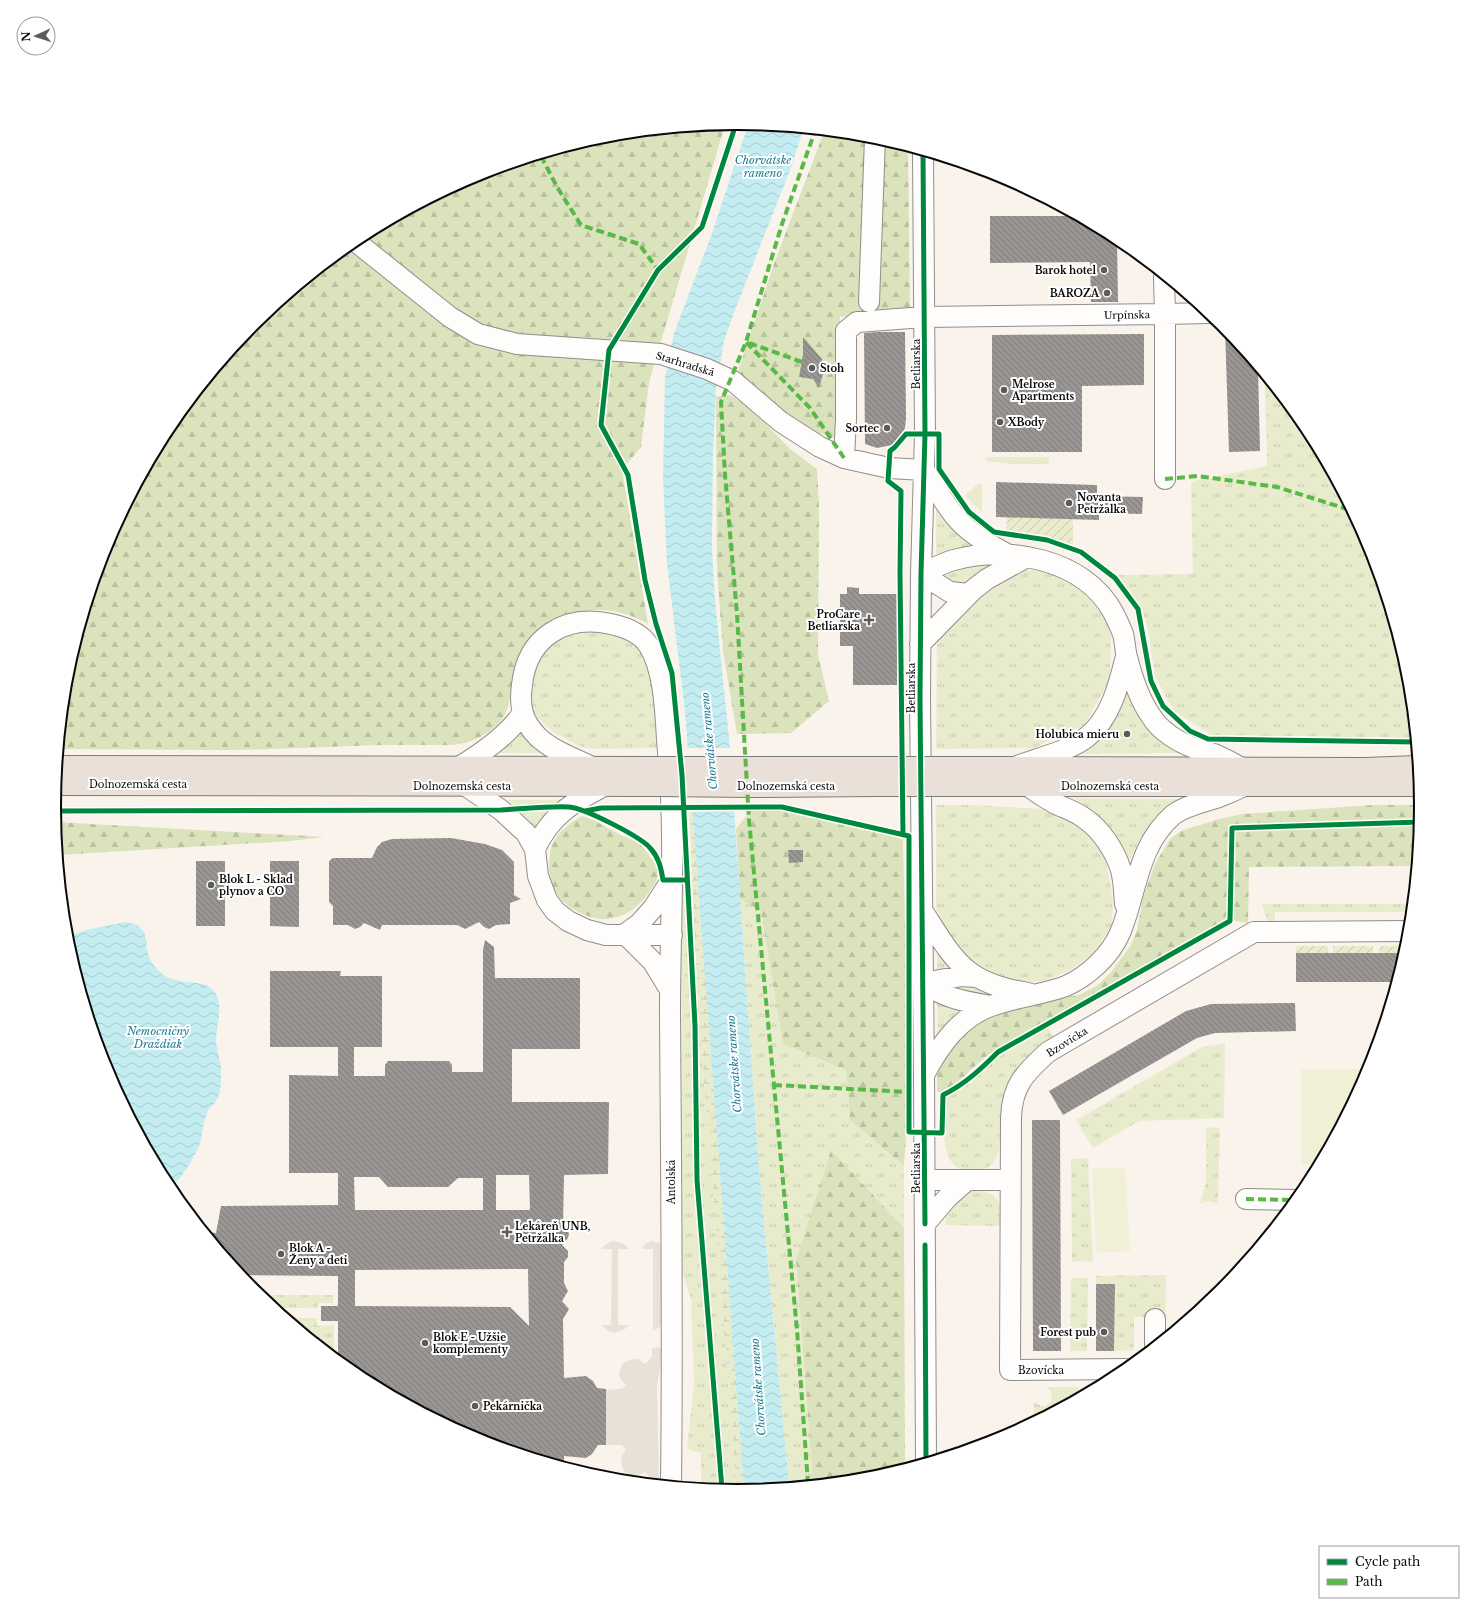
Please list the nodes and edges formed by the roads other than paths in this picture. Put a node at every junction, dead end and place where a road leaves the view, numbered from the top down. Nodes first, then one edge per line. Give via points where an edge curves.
1 (875, 144) edge
2 (923, 157) edge
3 (361, 246) edge
4 (1164, 282) edge
5 (869, 302) dead end
6 (1200, 313) edge
7 (1165, 314) junction
8 (924, 317) junction
9 (844, 458) junction
10 (924, 470) junction
11 (1165, 479) dead end
12 (1007, 554) junction
13 (1027, 557) junction
14 (921, 574) junction
15 (968, 594) junction
16 (920, 644) junction
17 (1126, 656) junction
18 (522, 714) junction
19 (62, 767) edge
20 (592, 767) junction
21 (1413, 767) edge
22 (1011, 769) junction
23 (463, 777) junction
24 (656, 777) junction
25 (971, 777) junction
26 (1244, 777) junction
27 (62, 784) edge
28 (1413, 785) edge
29 (604, 786) junction
30 (1028, 786) junction
31 (535, 849) junction
32 (672, 879) junction
33 (922, 910) junction
34 (1126, 914) junction
35 (1402, 931) edge
36 (625, 934) junction
37 (672, 935) junction
38 (976, 977) junction
39 (923, 983) junction
40 (670, 990) junction
41 (1034, 994) junction
42 (991, 1006) junction
43 (924, 1074) junction
44 (925, 1180) junction
45 (967, 1180) junction
46 (1010, 1180) junction
47 (1246, 1199) dead end
48 (1288, 1200) edge
49 (925, 1224) junction
50 (1154, 1319) dead end
51 (1155, 1339) edge
52 (1113, 1369) edge
53 (926, 1456) edge
54 (671, 1480) edge

1 - 5 street
2 - 8 street, Betliarska
3 - 9 street, Starhradská via 450,317 478,334 517,344 661,354 707,369 733,381 781,422 820,447
4 - 7 street
6 - 7 street, Urpínska
7 - 8 street, Urpínska
7 - 11 street
8 - 9 street, Urpínska via 857,322 846,331
8 - 10 street, Betliarska
9 - 10 street, Starhradská via 889,468
10 - 12 street via 968,530
10 - 14 street, Betliarska
12 - 13 street
12 - 14 street via 955,560
13 - 15 street via 987,579
13 - 17 street via 1059,566 1094,588 1113,612 1123,634
14 - 15 street via 950,592
14 - 16 street, Betliarska
15 - 16 street
16 - 33 street, Betliarska
17 - 22 street via 1111,704 1094,730 1075,744
17 - 26 street via 1135,685 1158,724 1170,735 1195,749 1214,754
18 - 20 street via 537,736 550,746
18 - 23 street via 516,723 480,755
18 - 32 street, Antolská via 521,690 526,663 538,643 555,630 576,622 596,621 624,627 649,646 662,685 670,776
19 - 23 main road, Dolnozemská cesta
20 - 23 main road, Dolnozemská cesta
20 - 24 main road, Dolnozemská cesta
21 - 26 main road, Dolnozemská cesta
22 - 25 main road, Dolnozemská cesta
22 - 26 main road, Dolnozemská cesta
23 - 27 main road, Dolnozemská cesta
23 - 29 main road, Dolnozemská cesta
23 - 31 street via 511,818 526,833
24 - 25 main road, Dolnozemská cesta, bridge
24 - 29 main road, Dolnozemská cesta
25 - 30 main road, Dolnozemská cesta
26 - 28 main road, Dolnozemská cesta
26 - 30 main road, Dolnozemská cesta
26 - 34 street via 1220,797 1174,814 1161,828 1145,853
29 - 31 street via 558,815 546,829
30 - 34 street via 1054,803 1085,818 1100,834 1116,857 1121,870
31 - 36 street via 541,886 547,900 560,915 575,925 598,934
32 - 36 street via 654,907 640,923
32 - 37 street, Antolská
33 - 38 street via 955,960
33 - 39 street, Betliarska
34 - 41 street via 1116,941 1093,968 1066,986
35 - 46 street, Bzovícka via 1254,932 1048,1052 1026,1072 1014,1094
36 - 37 street
36 - 40 street via 654,962
37 - 40 street, Antolská
38 - 39 street via 962,976
38 - 41 street via 1003,988
39 - 42 street via 946,996
39 - 43 street, Betliarska
40 - 54 street, Antolská via 673,1337
41 - 42 street
42 - 43 street via 976,1013 946,1039
43 - 44 street, Betliarska
44 - 45 street
44 - 49 street, Betliarska
45 - 46 street
45 - 49 street via 947,1198
46 - 52 street, Bzovícka via 1010,1370
47 - 48 street
49 - 53 street, Betliarska
50 - 51 street

